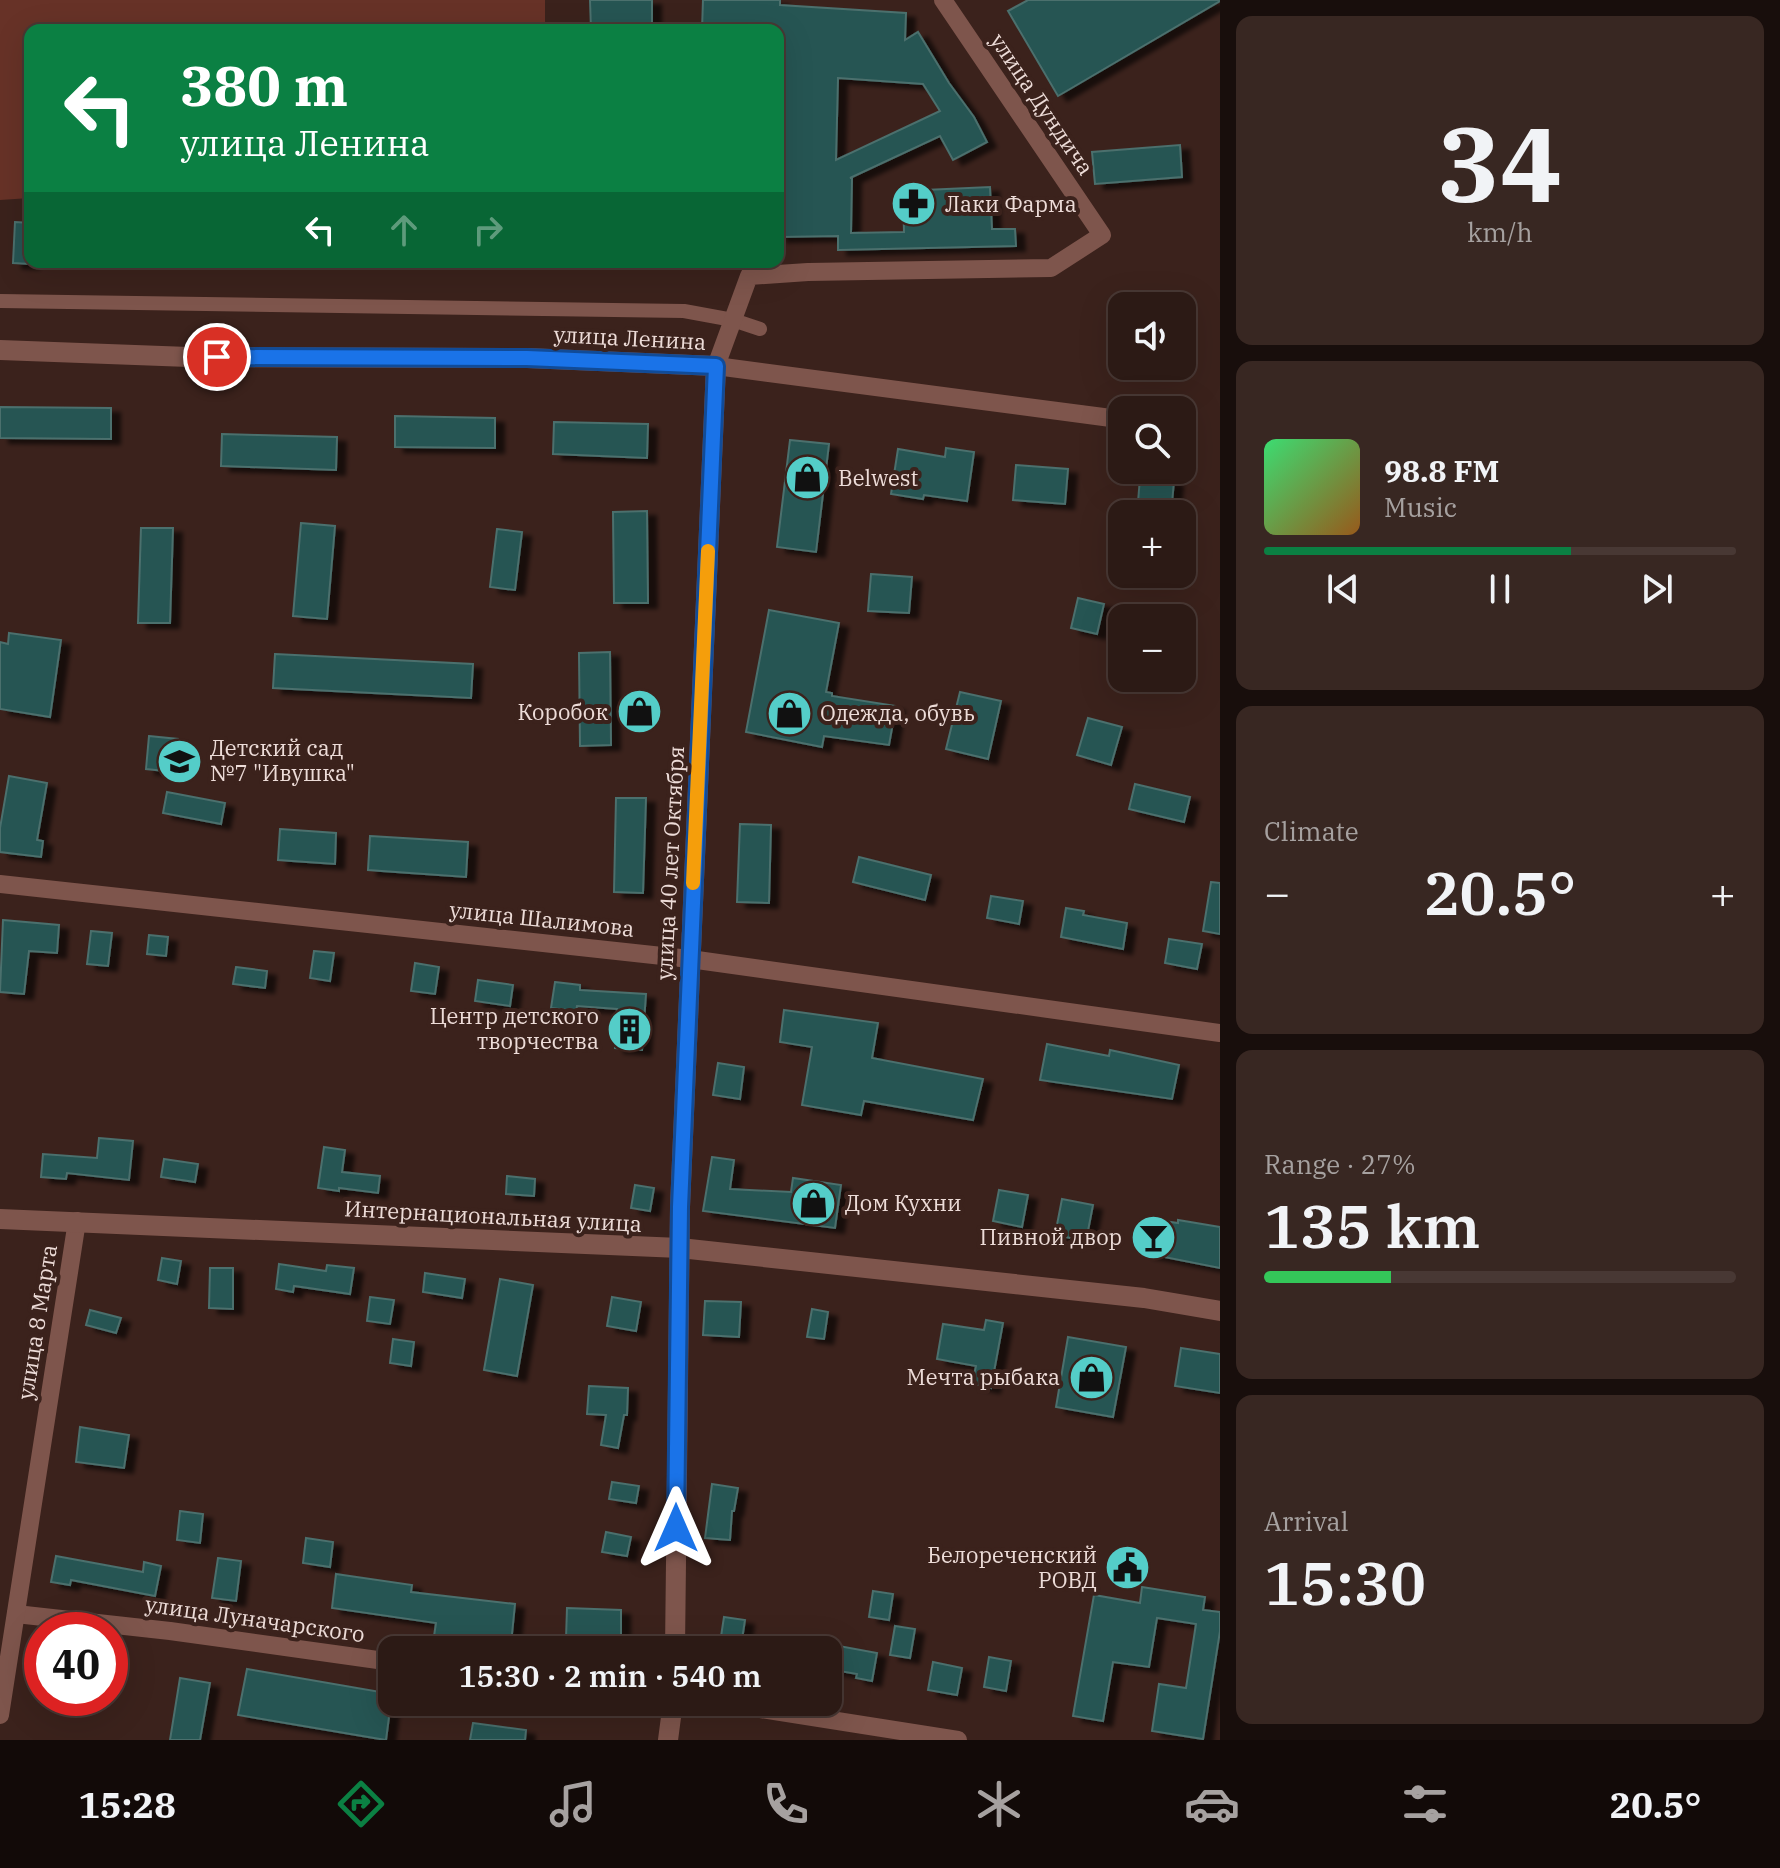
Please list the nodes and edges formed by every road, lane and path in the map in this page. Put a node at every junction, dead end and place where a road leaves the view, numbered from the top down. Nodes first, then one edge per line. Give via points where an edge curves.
1 (943, 0) edge
2 (0, 301) edge
3 (733, 320) junction
4 (760, 329) dead end
5 (0, 350) edge
6 (716, 366) junction
7 (1108, 418) edge
8 (0, 884) edge
9 (690, 959) junction
10 (1220, 1033) edge
11 (0, 1219) edge
12 (77, 1221) junction
13 (680, 1248) junction
14 (1220, 1311) edge
15 (16, 1614) junction
16 (675, 1636) edge
17 (378, 1660) edge
18 (0, 1715) edge
19 (671, 1716) edge
20 (805, 1716) edge
21 (668, 1740) edge
22 (958, 1740) edge

1 - 3 street, улица Дундича via 1102,235 1051,268 749,276
2 - 3 street via 684,311
3 - 4 street
3 - 6 street
5 - 6 street, улица Ленина
6 - 7 street, улица Ленина
6 - 9 street, улица 40 лет Октября
8 - 9 street, улица Шалимова
9 - 10 street, улица Шалимова
9 - 13 street, улица 40 лет Октября
11 - 12 street, Интернациональная улица
12 - 13 street, Интернациональная улица
12 - 15 street, улица 8 Марта
13 - 14 street, Интернациональная улица via 1144,1298
13 - 16 street, улица 40 лет Октября
15 - 17 street, улица Луначарского
15 - 18 street, улица 8 Марта
19 - 21 street
20 - 22 street

